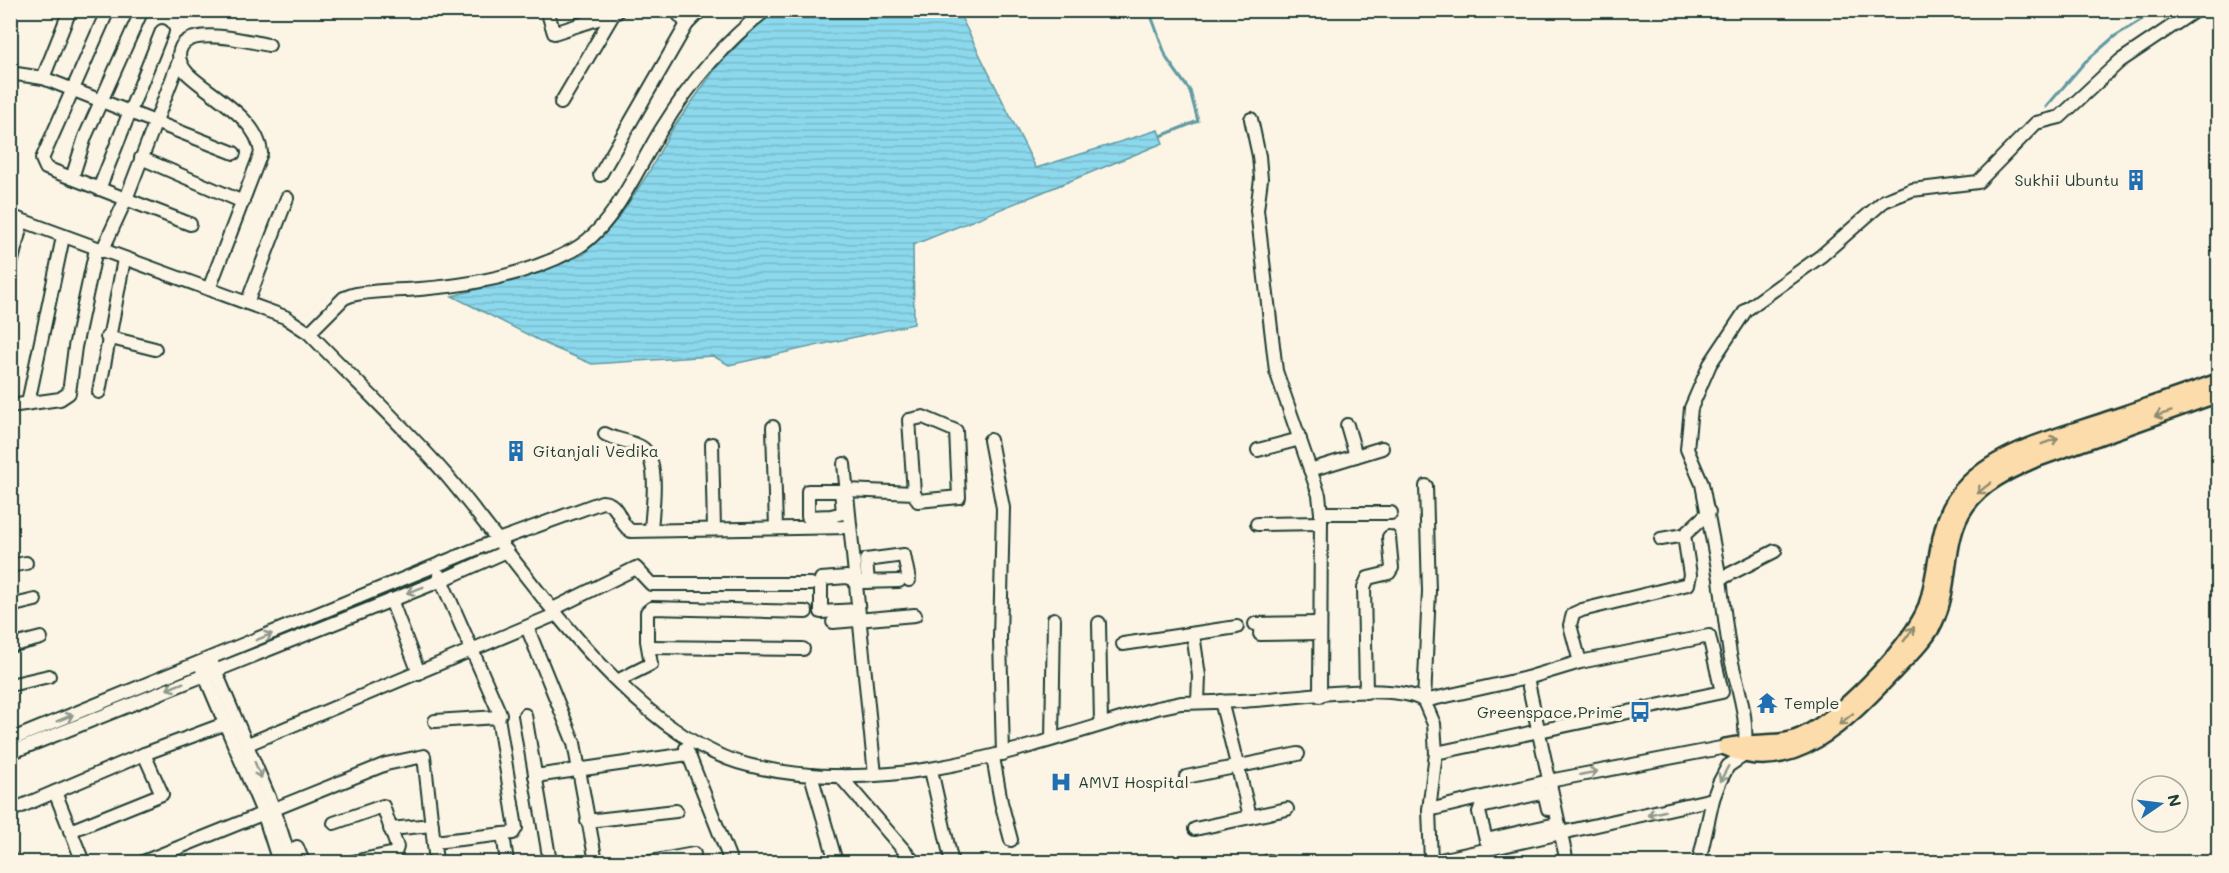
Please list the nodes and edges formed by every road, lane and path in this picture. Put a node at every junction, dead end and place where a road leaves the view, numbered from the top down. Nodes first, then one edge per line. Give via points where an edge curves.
1 (70, 10) edge
2 (142, 10) edge
3 (547, 10) edge
4 (675, 10) edge
5 (701, 10) edge
6 (766, 10) edge
7 (2196, 10) edge
8 (107, 12) dead end
9 (618, 12) edge
10 (687, 24) junction
11 (162, 31) dead end
12 (269, 45) dead end
13 (179, 61) junction
14 (10, 73) edge
15 (43, 78) junction
16 (74, 89) junction
17 (102, 100) junction
18 (561, 103) dead end
19 (132, 112) junction
20 (1251, 119) dead end
21 (157, 121) junction
22 (234, 153) dead end
23 (141, 159) junction
24 (600, 175) dead end
25 (72, 178) junction
26 (99, 189) junction
27 (287, 198) dead end
28 (126, 199) junction
29 (243, 202) junction
30 (16, 218) edge
31 (190, 224) dead end
32 (63, 237) junction
33 (99, 250) junction
34 (124, 259) junction
35 (10, 268) edge
36 (209, 289) junction
37 (247, 303) junction
38 (309, 333) junction
39 (107, 337) junction
40 (155, 349) dead end
41 (2218, 382) edge
42 (99, 392) dead end
43 (2218, 394) edge
44 (28, 403) junction
45 (10, 406) edge
46 (1347, 425) dead end
47 (773, 427) dead end
48 (605, 434) dead end
49 (990, 440) dead end
50 (1300, 440) junction
51 (712, 444) dead end
52 (1382, 448) dead end
53 (1258, 450) dead end
54 (1356, 456) junction
55 (844, 464) dead end
56 (1310, 470) junction
57 (1426, 486) dead end
58 (847, 490) junction
59 (914, 493) junction
60 (1709, 512) junction
61 (1392, 513) dead end
62 (1321, 518) junction
63 (1257, 524) dead end
64 (850, 527) junction
65 (776, 528) junction
66 (714, 529) junction
67 (651, 530) junction
68 (1684, 535) junction
69 (1389, 537) dead end
70 (1661, 539) dead end
71 (498, 540) junction
72 (507, 550) junction
73 (1775, 550) dead end
74 (914, 551) dead end
75 (852, 554) junction
76 (26, 563) dead end
77 (10, 566) edge
78 (435, 566) junction
79 (1720, 579) junction
80 (441, 580) junction
81 (853, 581) junction
82 (868, 582) junction
83 (811, 584) dead end
84 (34, 600) dead end
85 (391, 600) junction
86 (10, 606) edge
87 (555, 611) junction
88 (324, 612) junction
89 (806, 612) dead end
90 (856, 614) junction
91 (915, 615) dead end
92 (1054, 619) dead end
93 (833, 622) dead end
94 (1099, 623) dead end
95 (330, 624) junction
96 (527, 627) junction
97 (1237, 627) dead end
98 (1319, 628) junction
99 (1258, 629) dead end
100 (1189, 634) junction
101 (40, 638) dead end
102 (1124, 644) dead end
103 (10, 646) edge
104 (649, 647) junction
105 (473, 649) junction
106 (803, 649) dead end
107 (1580, 662) junction
108 (208, 666) junction
109 (419, 673) junction
110 (49, 676) dead end
111 (1527, 678) junction
112 (619, 680) junction
113 (10, 685) edge
114 (1366, 692) junction
115 (1320, 696) junction
116 (1221, 701) junction
117 (1198, 702) junction
118 (1424, 702) junction
119 (500, 714) dead end
120 (525, 715) dead end
121 (435, 721) dead end
122 (227, 723) junction
123 (1101, 724) junction
124 (1536, 730) junction
125 (680, 733) junction
126 (1052, 739) junction
127 (10, 740) edge
128 (248, 744) junction
129 (1726, 747) joint
130 (1745, 748) junction
131 (10, 753) edge
132 (1436, 753) junction
133 (144, 754) junction
134 (688, 754) junction
135 (1298, 754) dead end
136 (998, 755) junction
137 (1239, 766) junction
138 (579, 770) junction
139 (932, 770) junction
140 (811, 775) junction
141 (875, 775) junction
142 (535, 776) junction
143 (840, 776) junction
144 (1186, 777) dead end
145 (1549, 781) junction
146 (55, 792) junction
147 (1713, 799) junction
148 (1287, 809) dead end
149 (1429, 810) junction
150 (10, 811) edge
151 (676, 811) dead end
152 (269, 812) junction
153 (1250, 816) junction
154 (587, 821) junction
155 (334, 823) dead end
156 (432, 825) junction
157 (390, 829) junction
158 (1195, 830) dead end
159 (70, 831) junction
160 (1556, 832) junction
161 (503, 834) junction
162 (1011, 840) dead end
163 (434, 842) junction
164 (297, 847) dead end
165 (694, 854) dead end
166 (951, 859) dead end
167 (547, 861) edge
168 (83, 862) edge
169 (143, 862) edge
170 (279, 862) edge
171 (291, 862) edge
172 (303, 862) edge
173 (353, 862) edge
174 (436, 862) edge
175 (507, 862) edge
176 (596, 862) edge
177 (650, 862) edge
178 (731, 862) edge
179 (836, 862) edge
180 (914, 862) edge
181 (1431, 862) edge
182 (1567, 862) edge
183 (1699, 862) edge

1 - 15 street
2 - 17 street
3 - 9 street via 554,33
4 - 10 street
5 - 10 street
6 - 38 street via 732,39 699,77 662,129 618,204 574,250 506,276 473,283 352,295 344,298
7 - 60 street via 2120,61 2060,117 2036,123 1978,182 1912,190 1884,201 1821,255 1746,310 1710,364 1691,408 1687,449
8 - 16 street
9 - 18 street
10 - 24 street
11 - 19 street
12 - 13 street via 203,35 182,45
13 - 21 street
13 - 29 street via 187,73 215,93 243,121 260,144 261,153
14 - 15 street
15 - 16 street
16 - 17 street
16 - 25 street via 42,159 46,168
17 - 19 street
17 - 25 street
19 - 21 street
19 - 26 street
20 - 50 street via 1259,156 1257,210 1276,371
21 - 22 street
21 - 23 street
23 - 28 street
23 - 29 street
25 - 26 street
26 - 28 street
27 - 37 street
28 - 31 street
28 - 33 street
29 - 36 street
30 - 32 street
30 - 35 street
32 - 33 street
32 - 44 street
33 - 34 street
33 - 44 street via 75,347 69,393 60,399
34 - 36 street
34 - 39 street
36 - 37 street
37 - 38 street via 285,317
38 - 71 street via 446,475
39 - 40 street
39 - 42 street
130 -> 41 main road via 1802,736 1851,699 1886,665 1923,614 1947,515 1968,484 1992,465 2070,433
43 -> 130 main road via 2033,460 1978,491 1964,508 1955,532 1938,616 1926,638 1846,721 1802,748 1783,753
44 - 45 street
46 - 54 street
47 - 65 street
48 - 67 street via 640,446 652,460
49 - 136 street via 1003,508
50 - 53 street
50 - 56 street
51 - 66 street
52 - 54 street
54 - 56 street
55 - 58 street
56 - 62 street via 1319,495
57 - 118 street via 1429,591
58 - 59 street
58 - 64 street
59 - 59 street via 918,501 961,495 956,431 923,417 909,420
60 - 68 street
60 - 79 street
61 - 62 street
62 - 63 street
62 - 98 street
64 - 65 street via 831,522
64 - 75 street
65 - 66 street
66 - 67 street
67 - 71 street via 631,531 615,507 602,502
68 - 70 street
68 - 107 street via 1688,584 1573,614 1570,625
69 - 114 street via 1392,568 1389,573 1368,578 1364,586
71 - 72 street
71 - 78 street
72 - 80 street
72 - 87 street
73 - 79 street
74 - 75 street
75 - 81 street
76 - 77 street
78 - 80 street
78 - 88 street
79 - 130 street via 1730,653 1746,719
80 -> 85 street
80 - 105 street
81 - 82 street
81 - 90 street
81 - 90 street via 847,577 821,579 821,612
82 - 82 street via 904,580 904,555 866,560
83 - 87 street via 651,584 636,568
84 - 86 street
85 - 95 street
85 - 109 street
87 - 96 street
87 - 112 street
88 - 95 street
108 -> 88 street
89 - 104 street via 652,608 647,612
90 - 91 street
90 - 93 street
90 - 141 street
92 - 126 street
94 - 123 street
95 - 108 street
96 - 105 street
96 - 138 street via 565,718
97 - 100 street
98 - 99 street
98 - 115 street
100 - 102 street
100 - 117 street via 1191,678
101 - 103 street
104 - 106 street
104 - 112 street via 649,666
105 - 109 street
105 - 119 street
107 - 111 street
107 - 124 street via 1710,636 1722,692
108 - 122 street
127 -> 108 street
108 - 128 street
108 -> 131 street
109 - 128 street
110 - 113 street
111 - 118 street
111 - 124 street
112 - 125 street via 650,712
114 - 115 street
114 - 118 street via 1416,696
115 - 116 street
116 - 117 street
116 - 137 street
117 - 123 street via 1157,708
118 - 132 street via 1434,724
120 - 142 street
121 - 161 street via 498,717 516,828 513,833
122 - 133 street
122 - 152 street
123 - 126 street
124 - 132 street
124 - 145 street
125 - 134 street
125 - 140 street via 723,757
126 - 136 street
128 -> 152 street
129 - 130 main road
145 -> 129 street
130 -> 147 street via 1728,766
132 - 149 street
133 - 146 street
133 - 159 street via 162,794
134 - 138 street
134 - 178 street
135 - 137 street
136 - 139 street
136 - 162 street via 1000,802
137 - 144 street
137 - 153 street
138 - 142 street
138 - 154 street
139 - 141 street
139 - 166 street
140 - 143 street
140 - 179 street
141 - 143 street
142 - 167 street
143 - 180 street
145 - 149 street
145 - 160 street
146 - 150 street
146 - 159 street
147 -> 160 street
147 - 183 street
148 - 153 street
149 - 181 street
151 - 154 street
152 - 156 street via 386,764 424,756
152 - 169 street
152 - 170 street
152 - 171 street
153 - 158 street
154 - 176 street
155 - 157 street via 381,806
156 - 157 street
156 - 163 street
157 - 173 street via 397,847 395,853
159 - 168 street
160 - 160 street via 1545,795 1541,793 1479,809 1486,840
160 - 181 street
160 - 182 street
161 - 163 street
161 - 175 street
163 - 174 street
164 - 172 street
165 - 177 street

